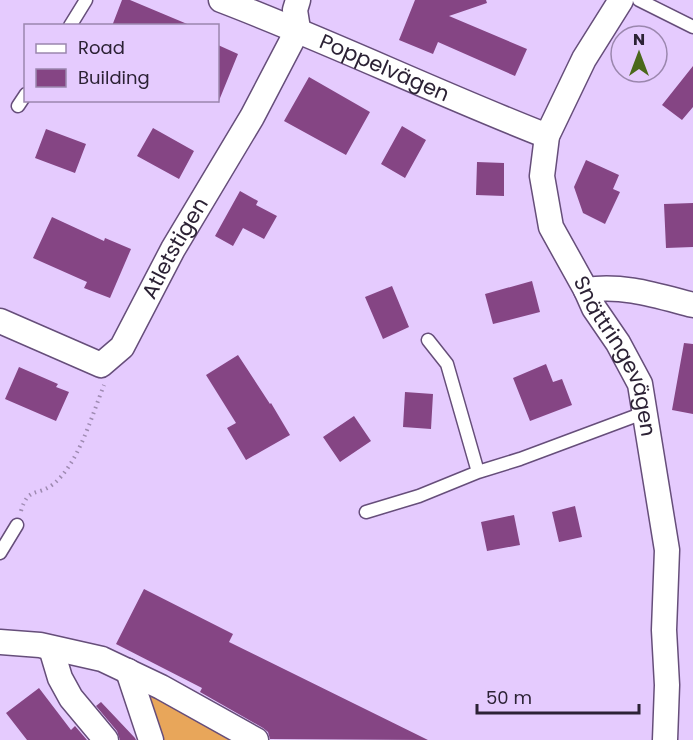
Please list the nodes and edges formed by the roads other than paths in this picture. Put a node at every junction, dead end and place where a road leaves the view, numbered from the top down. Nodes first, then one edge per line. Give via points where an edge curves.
1 (86, 0) edge
2 (221, 0) edge
3 (298, 0) edge
4 (621, 0) edge
5 (639, 0) edge
6 (71, 24) edge
7 (693, 27) edge
8 (298, 30) junction
9 (24, 97) edge
10 (18, 106) dead end
11 (547, 136) junction
12 (586, 290) junction
13 (693, 305) edge
14 (0, 321) edge
15 (428, 340) dead end
16 (646, 412) junction
17 (478, 472) junction
18 (366, 512) dead end
19 (17, 525) road end
20 (0, 553) edge
21 (0, 642) edge
22 (51, 648) junction
23 (128, 671) junction
24 (246, 737) edge
25 (106, 740) edge
26 (151, 740) edge
27 (665, 740) edge

1 - 6 lane
2 - 8 street, Poppelvägen
3 - 8 street
4 - 11 street, Snättringevägen via 585,59
5 - 7 lane
8 - 11 street, Poppelvägen
8 - 14 street, Atletstigen via 122,347 101,365
9 - 10 lane
11 - 12 street, Snättringevägen via 542,176 551,227
12 - 13 street via 623,288
12 - 16 street, Snättringevägen via 640,384
15 - 17 lane via 447,364
16 - 17 lane
16 - 27 street, Snättringevägen via 668,550
17 - 18 lane
19 - 20 lane
21 - 22 street
22 - 23 street via 102,659
22 - 25 street via 71,698
23 - 24 street
23 - 26 street

